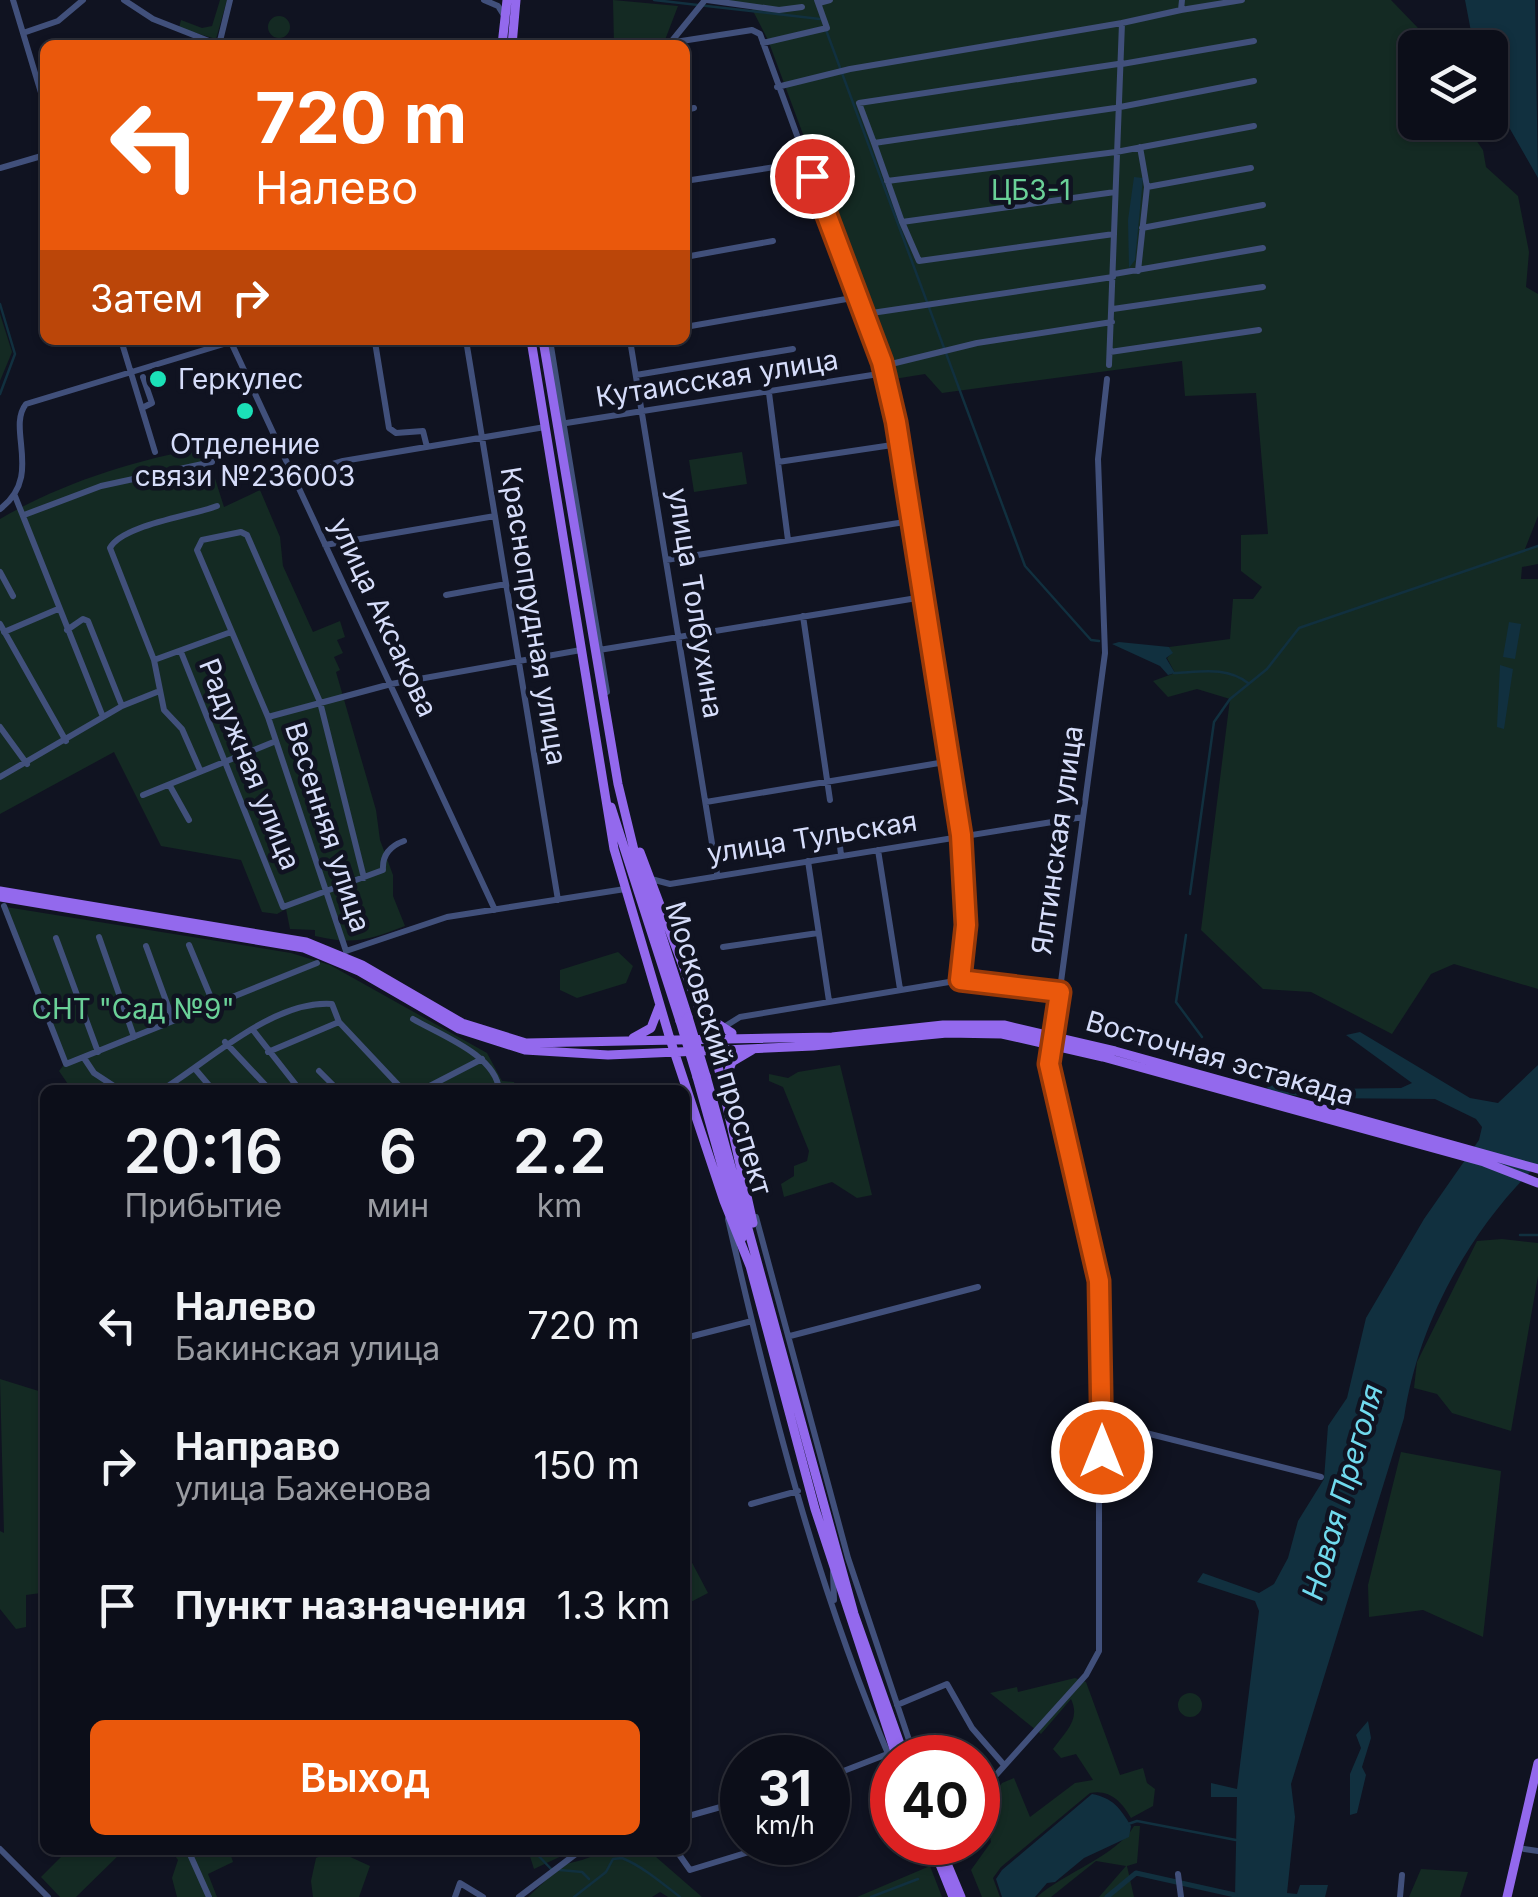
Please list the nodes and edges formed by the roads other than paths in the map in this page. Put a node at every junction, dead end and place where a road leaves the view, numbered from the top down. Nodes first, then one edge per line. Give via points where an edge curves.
1 (13, 0) edge
2 (82, 0) edge
3 (124, 0) edge
4 (230, 0) edge
5 (507, 0) edge
6 (516, 0) edge
7 (706, 0) edge
8 (830, 0) edge
9 (1182, 0) edge
10 (1242, 0) edge
11 (490, 1) edge
12 (818, 1) edge
13 (802, 7) dead end
14 (1181, 10) junction
15 (1122, 24) junction
16 (23, 33) junction
17 (507, 33) edge
18 (206, 40) edge
19 (220, 40) edge
20 (673, 40) edge
21 (689, 40) edge
22 (1254, 42) dead end
23 (763, 44) junction
24 (1119, 64) junction
25 (1254, 81) dead end
26 (776, 86) junction
27 (40, 89) edge
28 (694, 108) dead end
29 (1116, 108) junction
30 (690, 109) edge
31 (1254, 126) dead end
32 (874, 143) junction
33 (1140, 147) junction
34 (1116, 152) junction
35 (40, 156) edge
36 (807, 162) junction
37 (0, 168) edge
38 (1251, 168) dead end
39 (690, 181) edge
40 (888, 182) junction
41 (1147, 186) junction
42 (1115, 192) junction
43 (1263, 205) dead end
44 (902, 222) junction
45 (1142, 228) junction
46 (1114, 234) junction
47 (773, 242) dead end
48 (1262, 248) dead end
49 (690, 256) edge
50 (1138, 270) junction
51 (1113, 275) junction
52 (1263, 287) dead end
53 (858, 297) junction
54 (1112, 309) junction
55 (864, 314) junction
56 (1112, 322) junction
57 (690, 326) edge
58 (1258, 330) dead end
59 (123, 345) edge
60 (219, 345) edge
61 (229, 345) edge
62 (375, 345) edge
63 (467, 345) edge
64 (531, 345) edge
65 (547, 345) edge
66 (631, 345) edge
67 (793, 350) dead end
68 (1110, 352) junction
69 (1109, 365) dead end
70 (884, 370) junction
71 (134, 372) junction
72 (636, 375) junction
73 (143, 378) dead end
74 (1107, 379) dead end
75 (768, 393) junction
76 (142, 408) junction
77 (643, 413) junction
78 (560, 424) junction
79 (545, 427) junction
80 (482, 437) junction
81 (899, 444) junction
82 (427, 447) junction
83 (155, 452) dead end
84 (212, 462) dead end
85 (778, 462) junction
86 (292, 476) junction
87 (572, 495) junction
88 (14, 496) junction
89 (217, 506) dead end
90 (0, 509) edge
91 (24, 515) junction
92 (495, 516) junction
93 (911, 521) junction
94 (568, 531) junction
95 (788, 540) junction
96 (325, 545) junction
97 (666, 560) junction
98 (0, 572) edge
99 (506, 584) junction
100 (446, 595) dead end
101 (13, 596) dead end
102 (588, 596) junction
103 (923, 597) junction
104 (59, 609) junction
105 (803, 616) junction
106 (0, 624) edge
107 (67, 630) junction
108 (4, 632) junction
109 (230, 632) junction
110 (678, 637) junction
111 (599, 639) junction
112 (612, 646) junction
113 (582, 650) junction
114 (598, 650) junction
115 (181, 652) junction
116 (154, 660) junction
117 (518, 662) junction
118 (391, 684) junction
119 (157, 692) junction
120 (320, 702) junction
121 (122, 706) junction
122 (104, 716) junction
123 (268, 717) junction
124 (0, 727) edge
125 (66, 741) junction
126 (276, 742) junction
127 (951, 761) junction
128 (224, 762) junction
129 (27, 764) junction
130 (200, 770) junction
131 (0, 777) edge
132 (829, 781) junction
133 (170, 786) junction
134 (144, 795) dead end
135 (608, 800) junction
136 (830, 800) dead end
137 (706, 802) junction
138 (1083, 817) junction
139 (190, 820) dead end
140 (838, 830) dead end
141 (629, 832) junction
142 (961, 835) junction
143 (404, 841) dead end
144 (878, 850) junction
145 (841, 856) junction
146 (808, 860) junction
147 (717, 874) junction
148 (364, 878) junction
149 (651, 879) junction
150 (670, 884) junction
151 (626, 889) junction
152 (325, 893) junction
153 (1, 898) edge
154 (558, 900) junction
155 (661, 906) junction
156 (495, 910) junction
157 (818, 934) junction
158 (99, 936) dead end
159 (56, 938) dead end
160 (189, 945) dead end
161 (146, 946) dead end
162 (723, 947) dead end
163 (355, 948) junction
164 (341, 952) junction
165 (354, 961) junction
166 (317, 963) dead end
167 (960, 980) junction
168 (900, 989) junction
169 (1060, 992) junction
170 (659, 994) junction
171 (829, 1001) junction
172 (214, 1005) junction
173 (700, 1009) junction
174 (663, 1012) junction
175 (413, 1019) dead end
176 (684, 1019) junction
177 (174, 1020) junction
178 (339, 1022) junction
179 (715, 1026) junction
180 (253, 1030) junction
181 (750, 1035) junction
182 (134, 1037) junction
183 (710, 1037) junction
184 (670, 1039) junction
185 (1053, 1039) junction
186 (225, 1042) junction
187 (613, 1043) junction
188 (761, 1046) junction
189 (714, 1048) junction
190 (674, 1051) junction
191 (98, 1052) junction
192 (268, 1052) junction
193 (641, 1053) junction
194 (84, 1058) junction
195 (482, 1059) junction
196 (196, 1070) junction
197 (319, 1070) dead end
198 (720, 1074) junction
199 (701, 1077) junction
200 (684, 1080) junction
201 (112, 1085) edge
202 (171, 1085) edge
203 (209, 1085) edge
204 (265, 1085) edge
205 (296, 1085) edge
206 (333, 1085) edge
207 (398, 1085) edge
208 (432, 1085) edge
209 (499, 1085) edge
210 (686, 1085) edge
211 (724, 1096) junction
212 (690, 1098) edge
213 (1374, 1128) junction
214 (1484, 1162) junction
215 (1538, 1172) edge
216 (1538, 1182) edge
217 (749, 1194) junction
218 (724, 1202) junction
219 (758, 1258) junction
220 (750, 1266) junction
221 (978, 1287) dead end
222 (752, 1321) junction
223 (790, 1336) junction
224 (690, 1337) edge
225 (762, 1359) junction
226 (775, 1368) junction
227 (790, 1376) junction
228 (802, 1382) junction
229 (1102, 1422) junction
230 (1320, 1477) dead end
231 (798, 1492) junction
232 (751, 1504) dead end
233 (825, 1510) junction
234 (834, 1571) junction
235 (848, 1590) junction
236 (834, 1610) junction
237 (897, 1705) junction
238 (886, 1735) edge
239 (889, 1735) edge
240 (907, 1735) edge
241 (1538, 1763) edge
242 (1004, 1765) junction
243 (1000, 1770) edge
244 (1538, 1788) edge
245 (720, 1807) edge
246 (690, 1816) edge
247 (0, 1849) edge
248 (1524, 1849) junction
249 (1538, 1851) edge
250 (190, 1855) edge
251 (573, 1855) edge
252 (680, 1855) edge
253 (720, 1861) edge
254 (944, 1865) edge
255 (1402, 1875) dead end
256 (48, 1897) edge
257 (209, 1897) edge
258 (455, 1897) edge
259 (483, 1897) edge
260 (518, 1897) edge
261 (957, 1897) edge
262 (1400, 1897) edge
263 (1510, 1897) edge

1 - 16 street
2 - 16 street via 58,21
3 - 18 street
4 - 19 street
5 - 17 main road
6 - 17 main road
7 - 13 street
7 - 20 street
8 - 12 street
9 - 14 street
10 - 14 street
11 - 17 street
12 - 23 street via 827,28
14 - 15 street
15 - 24 street
15 - 26 street
16 - 27 street
21 - 23 street via 752,30
22 - 24 street
23 - 26 street
24 - 29 street
24 - 32 street via 864,101 858,106
25 - 29 street
26 - 36 street
28 - 30 street
29 - 32 street
29 - 34 street
31 - 33 street
32 - 40 street
33 - 34 street
33 - 41 street
34 - 40 street
34 - 42 street
35 - 37 street
36 - 39 street
36 - 53 street
38 - 41 street
40 - 44 street
41 - 45 street
42 - 44 street
42 - 46 street
43 - 45 street
44 - 46 street via 920,260
45 - 50 street
46 - 51 street
47 - 49 street
48 - 50 street
50 - 51 street
51 - 54 street
51 - 55 street
52 - 54 street
53 - 55 street
53 - 57 street
54 - 56 street
55 - 70 street
56 - 68 street
56 - 70 street, Кутаисская улица via 978,343
58 - 68 street
59 - 71 street
60 - 71 street
61 - 86 street, улица Аксакова
62 - 82 street via 389,428 423,431
63 - 80 street, Краснопрудная улица
64 - 79 main road, Московский проспект
65 - 78 main road, Московский проспект
66 - 72 street, улица Толбухина
67 - 72 street
68 - 69 street
70 - 75 street, Кутаисская улица
70 - 81 street
71 - 76 street
71 - 88 street via 34,401 20,413 23,465
72 - 77 street, улица Толбухина
73 - 76 street via 152,403
74 - 138 street, Ялтинская улица via 1098,459 1106,632
75 - 77 street, Кутаисская улица
75 - 85 street
76 - 83 street
77 - 78 street, Кутаисская улица
77 - 97 street, улица Толбухина
78 - 87 main road, Московский проспект
79 - 80 street
79 - 94 main road, Московский проспект
80 - 82 street
80 - 92 street, Краснопрудная улица
81 - 85 street
81 - 93 street
82 - 86 street
84 - 91 street via 100,486
85 - 95 street
86 - 96 street, улица Аксакова
87 - 94 main road, Московский проспект
87 - 102 street
88 - 90 street
88 - 91 street
89 - 116 street via 119,538 110,548
91 - 104 street
92 - 96 street
92 - 99 street, Краснопрудная улица
93 - 95 street
93 - 103 street
94 - 102 main road, Московский проспект
94 - 113 main road, Московский проспект
95 - 97 street
96 - 118 street, улица Аксакова
97 - 110 street, улица Толбухина
98 - 101 street
99 - 100 street
99 - 117 street, Краснопрудная улица
102 - 111 street
102 - 114 main road, Московский проспект
103 - 105 street
103 - 127 street
104 - 107 street
104 - 108 street
105 - 110 street
105 - 132 street
106 - 108 street
107 - 121 street via 88,620
107 - 122 street
108 - 125 street
109 - 115 street
109 - 120 street, Весенняя улица via 196,545 241,532
109 - 123 street, Весенняя улица
110 - 112 street
110 - 137 street, улица Толбухина
111 - 112 street
111 - 114 street
112 - 114 street
113 - 117 street
113 - 135 main road, Московский проспект
114 - 141 main road, Московский проспект
115 - 116 street
115 - 128 street, Радужная улица
116 - 119 street
117 - 118 street
117 - 154 street, Краснопрудная улица
118 - 120 street
118 - 156 street, улица Аксакова
119 - 121 street
119 - 130 street
120 - 123 street
120 - 148 street
121 - 122 street
122 - 125 street
123 - 126 street, Весенняя улица
124 - 129 street
125 - 129 street
126 - 128 street
126 - 152 street, Весенняя улица
127 - 132 street
127 - 142 street
128 - 130 street
128 - 152 street, Радужная улица via 283,907
129 - 131 street
130 - 133 street
132 - 136 street
132 - 137 street
133 - 134 street
133 - 139 street
135 - 151 main road
135 - 176 main road, Московский проспект
137 - 147 street, улица Толбухина
138 - 142 street, улица Тульская
138 - 169 street, Ялтинская улица
140 - 145 street
141 - 149 main road
141 - 176 main road, Московский проспект
142 - 144 street, улица Тульская
142 - 167 street via 966,925
143 - 148 street via 382,859 383,870
144 - 145 street, улица Тульская
144 - 168 street
145 - 146 street, улица Тульская
146 - 147 street, улица Тульская
146 - 157 street
147 - 150 street, улица Тульская
148 - 152 street
149 - 150 street
149 - 155 main road
150 - 155 street
151 - 154 street
151 - 170 main road
152 - 164 street, Весенняя улица
153 - 164 main road via 282,936
153 - 193 main road via 310,950 459,1029 507,1046 558,1054
153 - 194 street via 66,1064
154 - 156 street
155 - 173 main road
156 - 163 street via 446,917
157 - 162 street
157 - 171 street
158 - 182 street
159 - 191 street
160 - 172 street
161 - 177 street
163 - 164 street
163 - 165 street
164 - 165 main road
165 - 187 main road via 480,1031 544,1045
166 - 172 street
167 - 168 street
167 - 169 street
168 - 171 street
169 - 185 street, Ялтинская улица
170 - 174 main road
170 - 187 main road via 651,1028
171 - 179 street
172 - 177 street
173 - 174 main road via 696,1025 685,1030 672,1028
173 - 179 main road
173 - 183 main road
174 - 184 main road
175 - 195 street
176 - 199 main road, Московский проспект, bridge
177 - 182 street
178 - 180 street via 327,1002
178 - 192 street
178 - 207 street
179 - 181 main road
180 - 186 street
180 - 192 street
181 - 183 main road
181 - 185 main road via 981,1024
182 - 191 street
183 - 184 main road
183 - 189 main road
184 - 187 main road
184 - 190 main road
185 - 188 main road via 962,1032
185 - 213 main road, Восточная эстакада
185 - 229 street, Ялтинская улица via 1049,1064 1099,1281
186 - 196 street
186 - 204 street
188 - 189 main road
188 - 211 main road via 730,1064
189 - 190 main road
189 - 198 main road
190 - 193 main road
190 - 200 main road
191 - 194 street
192 - 205 street
193 - 200 main road via 668,1058
194 - 201 street
195 - 208 street
195 - 209 street
196 - 202 street
196 - 203 street
197 - 206 street
198 - 200 main road via 709,1060 692,1060
198 - 211 main road
199 - 219 main road, Московский проспект
199 - 220 main road, Московский проспект
200 - 210 main road
211 - 217 main road
212 - 218 main road
213 - 214 main road
213 - 215 main road
214 - 215 main road
214 - 216 main road
217 - 219 main road
217 - 223 street, Московский проспект
218 - 220 main road
218 - 222 street
219 - 227 main road, Московский проспект
220 - 226 main road, Московский проспект
221 - 223 street
222 - 224 street
222 - 225 street
223 - 228 street, Московский проспект
225 - 226 street
225 - 231 street
226 - 233 main road, Московский проспект
227 - 228 street
227 - 233 main road, Московский проспект
228 - 233 street, Московский проспект
229 - 230 street
229 - 242 street, Ялтинская улица via 1099,1657
231 - 232 street
231 - 236 street
233 - 234 main road, Московский проспект
233 - 235 street, Московский проспект
233 - 235 main road, Московский проспект
234 - 235 main road, Московский проспект
234 - 236 street
235 - 237 street, Московский проспект
235 - 239 main road, Московский проспект
236 - 238 street
237 - 240 street, Московский проспект
237 - 242 street via 947,1684
241 - 263 main road
242 - 243 street, Ялтинская улица
244 - 248 main road
245 - 246 street
247 - 256 street
248 - 249 street
248 - 263 main road
250 - 257 street
251 - 260 street
252 - 253 street via 690,1870
254 - 261 main road
255 - 262 street
258 - 259 street via 460,1883

